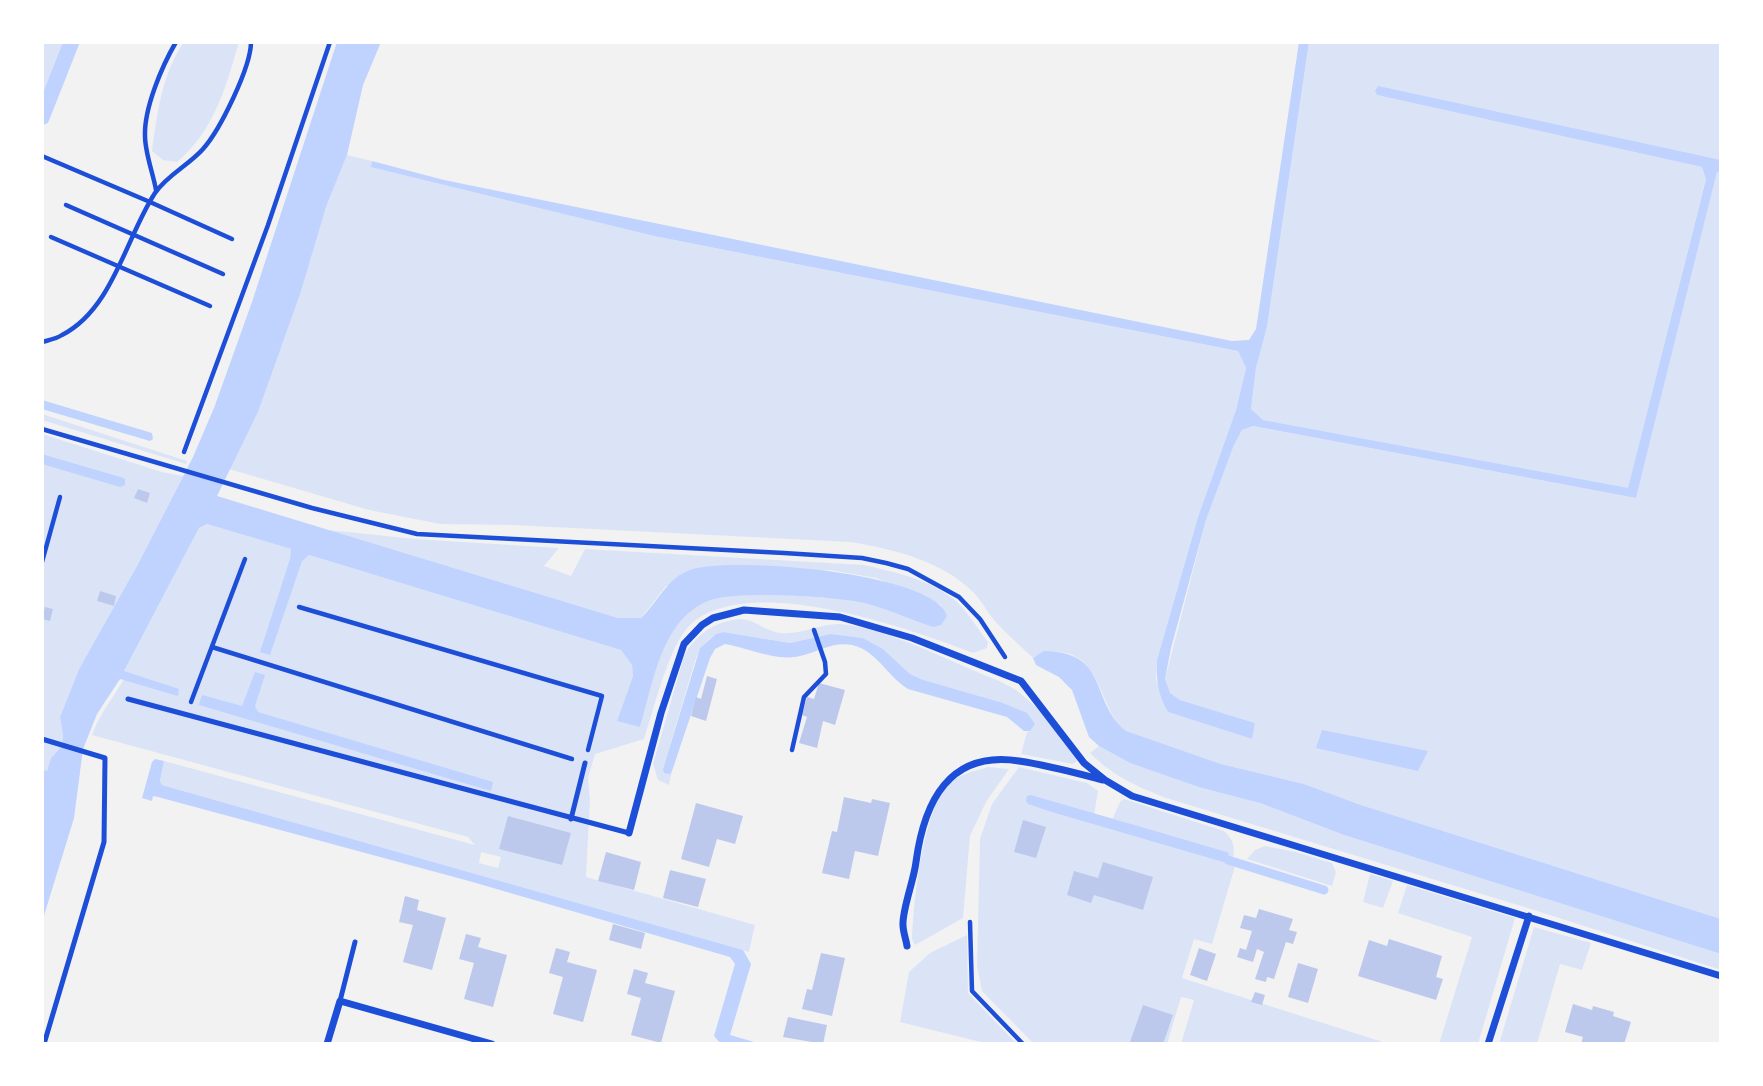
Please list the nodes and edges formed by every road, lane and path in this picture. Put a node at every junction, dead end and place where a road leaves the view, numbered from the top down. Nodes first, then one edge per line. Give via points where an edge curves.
1 (176, 42) edge
2 (251, 42) edge
3 (330, 42) edge
4 (42, 156) edge
5 (157, 190) junction
6 (150, 202) junction
7 (66, 205) dead end
8 (135, 235) junction
9 (51, 237) dead end
10 (232, 239) dead end
11 (118, 268) junction
12 (223, 274) dead end
13 (210, 306) dead end
14 (42, 342) edge
15 (42, 429) edge
16 (184, 452) dead end
17 (60, 498) dead end
18 (245, 559) dead end
19 (42, 562) edge
20 (299, 607) dead end
21 (816, 633) dead end
22 (212, 647) junction
23 (1021, 681) junction
24 (128, 699) dead end
25 (185, 715) junction
26 (42, 739) edge
27 (792, 750) dead end
28 (585, 763) junction
29 (1105, 780) junction
30 (571, 818) junction
31 (629, 833) joint
32 (1529, 916) junction
33 (970, 922) dead end
34 (355, 942) dead end
35 (907, 946) dead end
36 (1721, 976) edge
37 (340, 1001) junction
38 (44, 1044) edge
39 (327, 1044) edge
40 (492, 1044) edge
41 (1023, 1044) edge
42 (1488, 1044) edge

1 - 5 path via 152,96 145,136
2 - 5 path via 235,94 203,149
3 - 16 path
4 - 6 path
5 - 6 path
6 - 8 path
6 - 10 path
7 - 8 path
8 - 11 path
8 - 12 path
9 - 11 path
11 - 13 path
11 - 14 path via 91,314 63,335
15 - 23 path via 417,534 784,553 886,563 908,569 959,597 980,619
17 - 19 path
18 - 22 path
20 - 28 path via 602,696
21 - 27 path via 825,674 804,697
22 - 25 path
22 - 28 path
23 - 29 street via 1084,763
23 - 31 street via 912,638 841,617 744,610 725,614 702,625 684,644
24 - 25 lane
25 - 30 lane
26 - 38 lane via 105,758 104,842
28 - 30 lane
29 - 32 street via 1132,796
29 - 35 street via 998,759 974,764 946,780 923,826 902,924
30 - 31 lane
32 - 36 street
32 - 42 street
33 - 41 path via 972,991
34 - 37 lane
37 - 39 street
37 - 40 street

